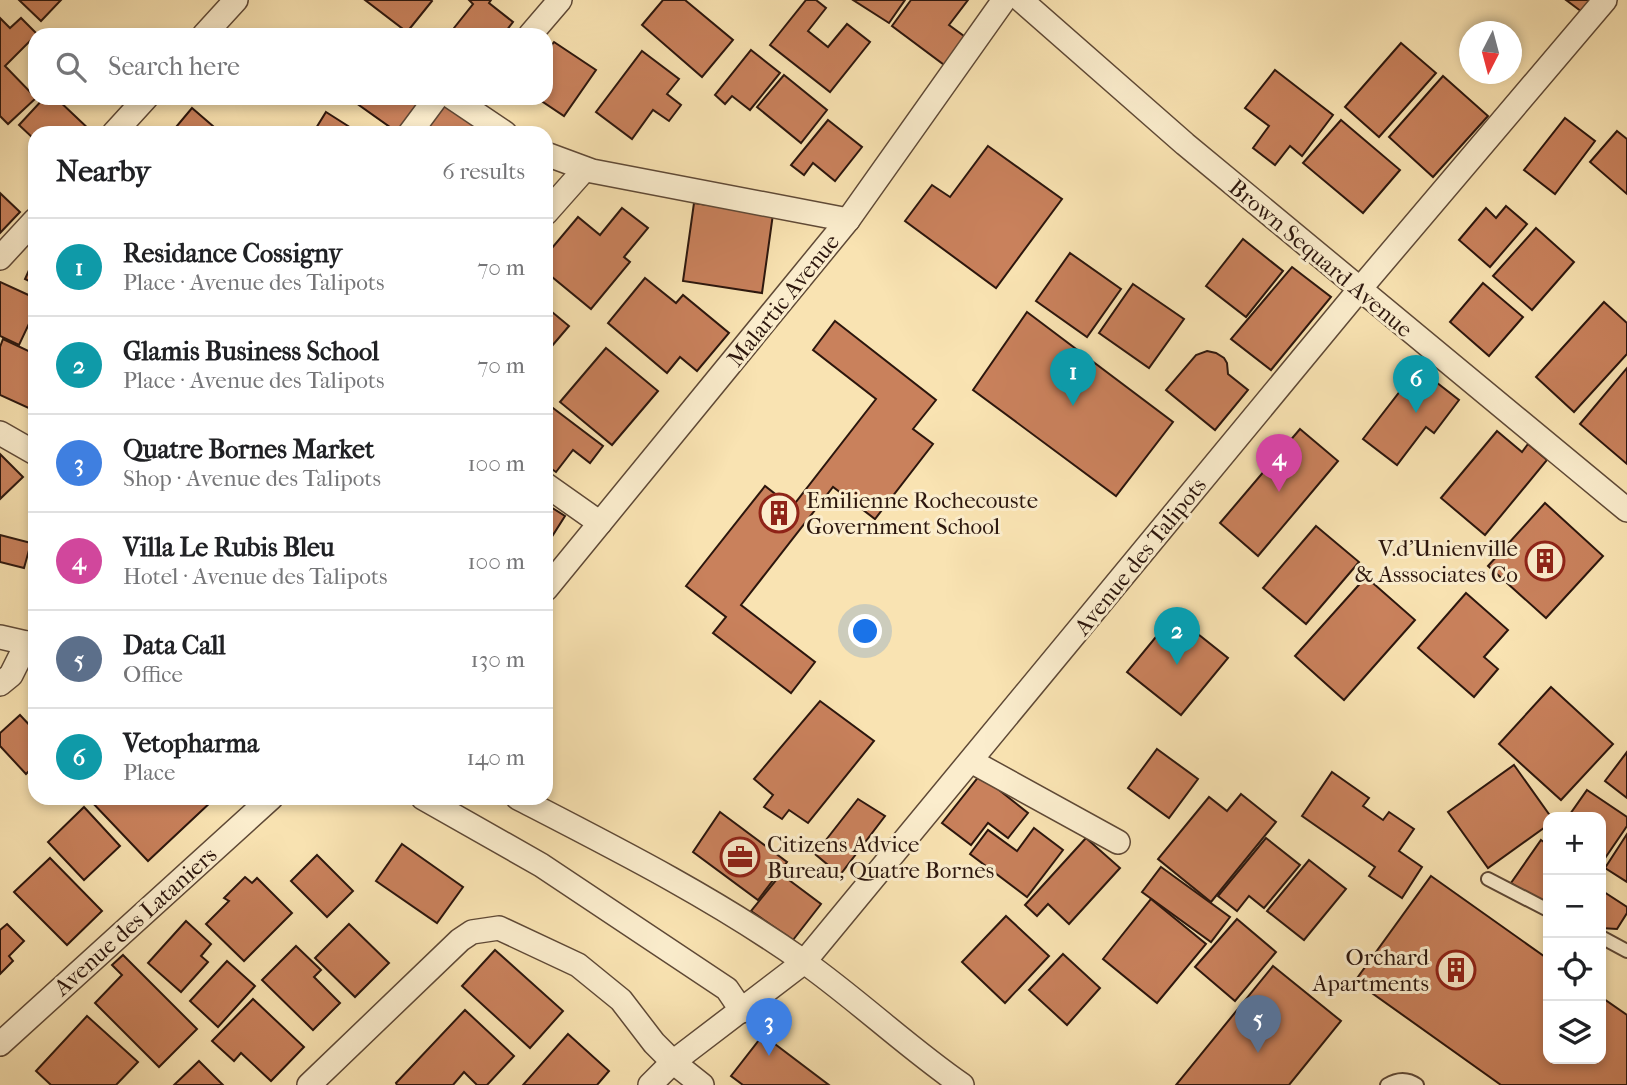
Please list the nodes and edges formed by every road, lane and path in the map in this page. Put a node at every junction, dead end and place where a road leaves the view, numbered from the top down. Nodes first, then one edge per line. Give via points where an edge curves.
1 (236, 0) edge
2 (560, 0) edge
3 (1004, 0) edge
4 (1021, 0) edge
5 (1605, 0) edge
6 (210, 28) edge
7 (536, 28) edge
8 (140, 105) edge
9 (431, 105) edge
10 (470, 105) edge
11 (120, 126) edge
12 (415, 126) edge
13 (496, 126) edge
14 (553, 157) edge
15 (585, 169) junction
16 (553, 205) edge
17 (848, 220) junction
18 (28, 228) edge
19 (0, 258) edge
20 (1359, 290) junction
21 (0, 433) edge
22 (28, 449) edge
23 (553, 490) edge
24 (1627, 510) edge
25 (600, 523) junction
26 (553, 580) edge
27 (0, 636) edge
28 (28, 643) edge
29 (28, 648) edge
30 (0, 684) edge
31 (971, 761) junction
32 (263, 805) edge
33 (436, 805) edge
34 (531, 805) edge
35 (1118, 842) dead end
36 (1488, 878) dead end
37 (1543, 907) edge
38 (1603, 938) edge
39 (1627, 951) edge
40 (804, 962) junction
41 (742, 1011) junction
42 (0, 1044) edge
43 (673, 1062) junction
44 (309, 1085) edge
45 (650, 1085) edge
46 (702, 1085) edge
47 (962, 1085) edge
48 (1387, 1085) edge
49 (1417, 1085) edge

1 - 6 street
2 - 7 street
3 - 17 street, Malartic Avenue
4 - 20 street, Brown Sequard Avenue
5 - 20 street, Avenue des Talipots
8 - 11 street
9 - 12 street
10 - 13 street
14 - 15 street
15 - 16 street
15 - 17 street
17 - 25 street, Malartic Avenue
18 - 19 street
20 - 24 street, Brown Sequard Avenue
20 - 31 street, Avenue des Talipots
21 - 22 street
23 - 25 street
25 - 26 street, Malartic Avenue
27 - 28 street
29 - 30 street
31 - 35 street
31 - 40 street, Avenue des Talipots
32 - 42 street, Avenue des Lataniers
33 - 41 street via 541,865 727,989
34 - 40 street via 731,914
36 - 37 lane
38 - 39 lane
40 - 41 street, Avenue des Talipots
40 - 47 street
41 - 43 street, Avenue des Talipots
43 - 44 street via 621,1000 578,965 499,928 472,932 460,940
43 - 45 street, Avenue des Talipots
43 - 46 street
48 - 49 lane via 1398,1079

